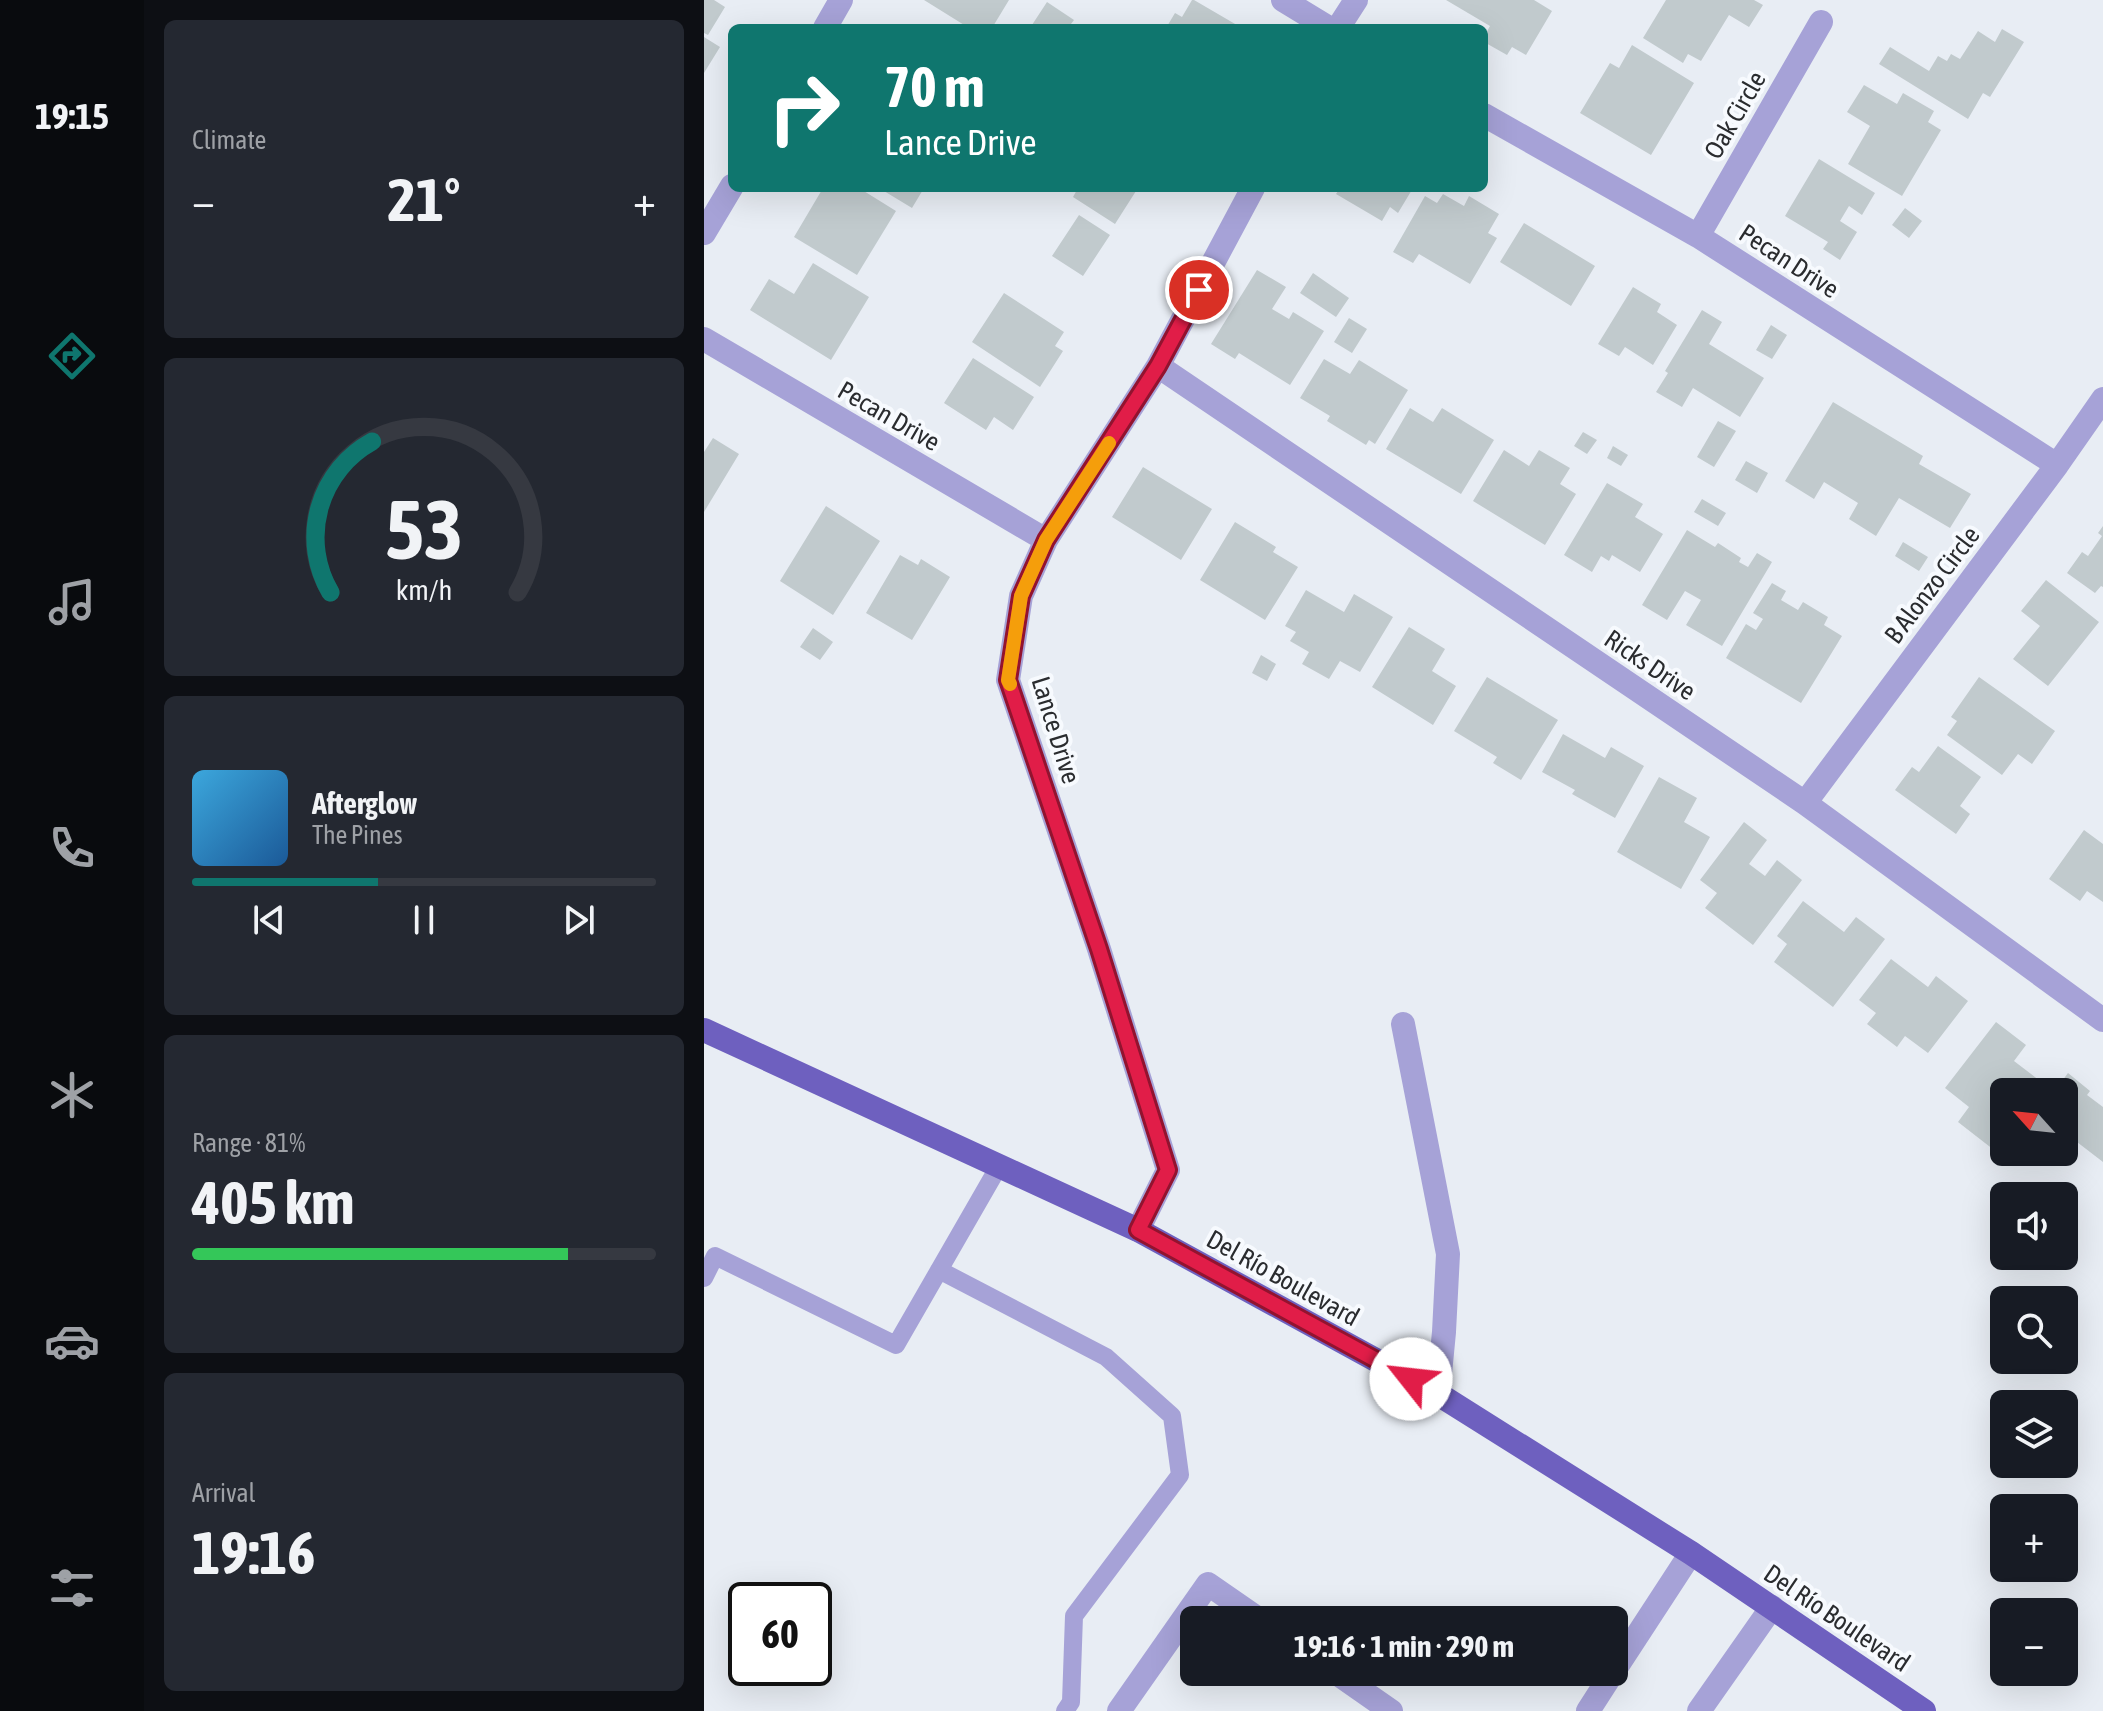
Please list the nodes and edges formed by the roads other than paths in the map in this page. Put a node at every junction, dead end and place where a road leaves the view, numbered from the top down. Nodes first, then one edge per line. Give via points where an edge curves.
1 (841, 0) edge
2 (1283, 0) edge
3 (1356, 0) edge
4 (1821, 22) dead end
5 (827, 24) edge
6 (1322, 24) edge
7 (1341, 24) edge
8 (1488, 117) edge
9 (728, 192) edge
10 (1251, 192) edge
11 (704, 233) edge
12 (1698, 236) junction
13 (704, 339) edge
14 (1158, 366) junction
15 (2103, 399) edge
16 (2057, 465) junction
17 (1046, 540) junction
18 (1805, 803) junction
19 (2103, 1020) edge
20 (1403, 1024) dead end
21 (704, 1030) edge
22 (999, 1166) junction
23 (1138, 1230) junction
24 (939, 1270) junction
25 (704, 1278) edge
26 (1438, 1394) junction
27 (1691, 1553) junction
28 (1193, 1606) edge
29 (1240, 1606) edge
30 (1772, 1607) junction
31 (1180, 1624) edge
32 (1628, 1650) edge
33 (1355, 1686) edge
34 (1605, 1686) edge
35 (1065, 1711) edge
36 (1119, 1711) edge
37 (1391, 1711) edge
38 (1588, 1711) edge
39 (1699, 1711) edge
40 (1924, 1711) edge

1 - 5 street
2 - 6 street
3 - 7 street
4 - 12 street, Oak Circle
8 - 12 street, Pecan Drive
9 - 11 street
10 - 14 street, Lance Drive
12 - 16 street, Pecan Drive
13 - 17 street, Pecan Drive
14 - 17 street, Lance Drive
14 - 18 street, Ricks Drive
15 - 16 street, B Alonzo Circle
16 - 18 street, B Alonzo Circle
17 - 23 street, Lance Drive via 1021,596 1008,680 1168,1170
18 - 19 street, Ricks Drive
20 - 26 street via 1448,1254
21 - 22 main road, Del Río Boulevard
22 - 23 main road, Del Río Boulevard
22 - 24 lane
23 - 26 main road, Del Río Boulevard
24 - 25 lane via 896,1345 715,1256
24 - 35 lane via 1106,1357 1172,1416 1180,1475 1074,1616 1071,1702
26 - 27 main road, Del Río Boulevard
27 - 30 main road, Del Río Boulevard
27 - 32 street
28 - 29 street via 1208,1584
30 - 39 street
30 - 40 main road, Del Río Boulevard
31 - 36 street
33 - 37 street
34 - 38 street

